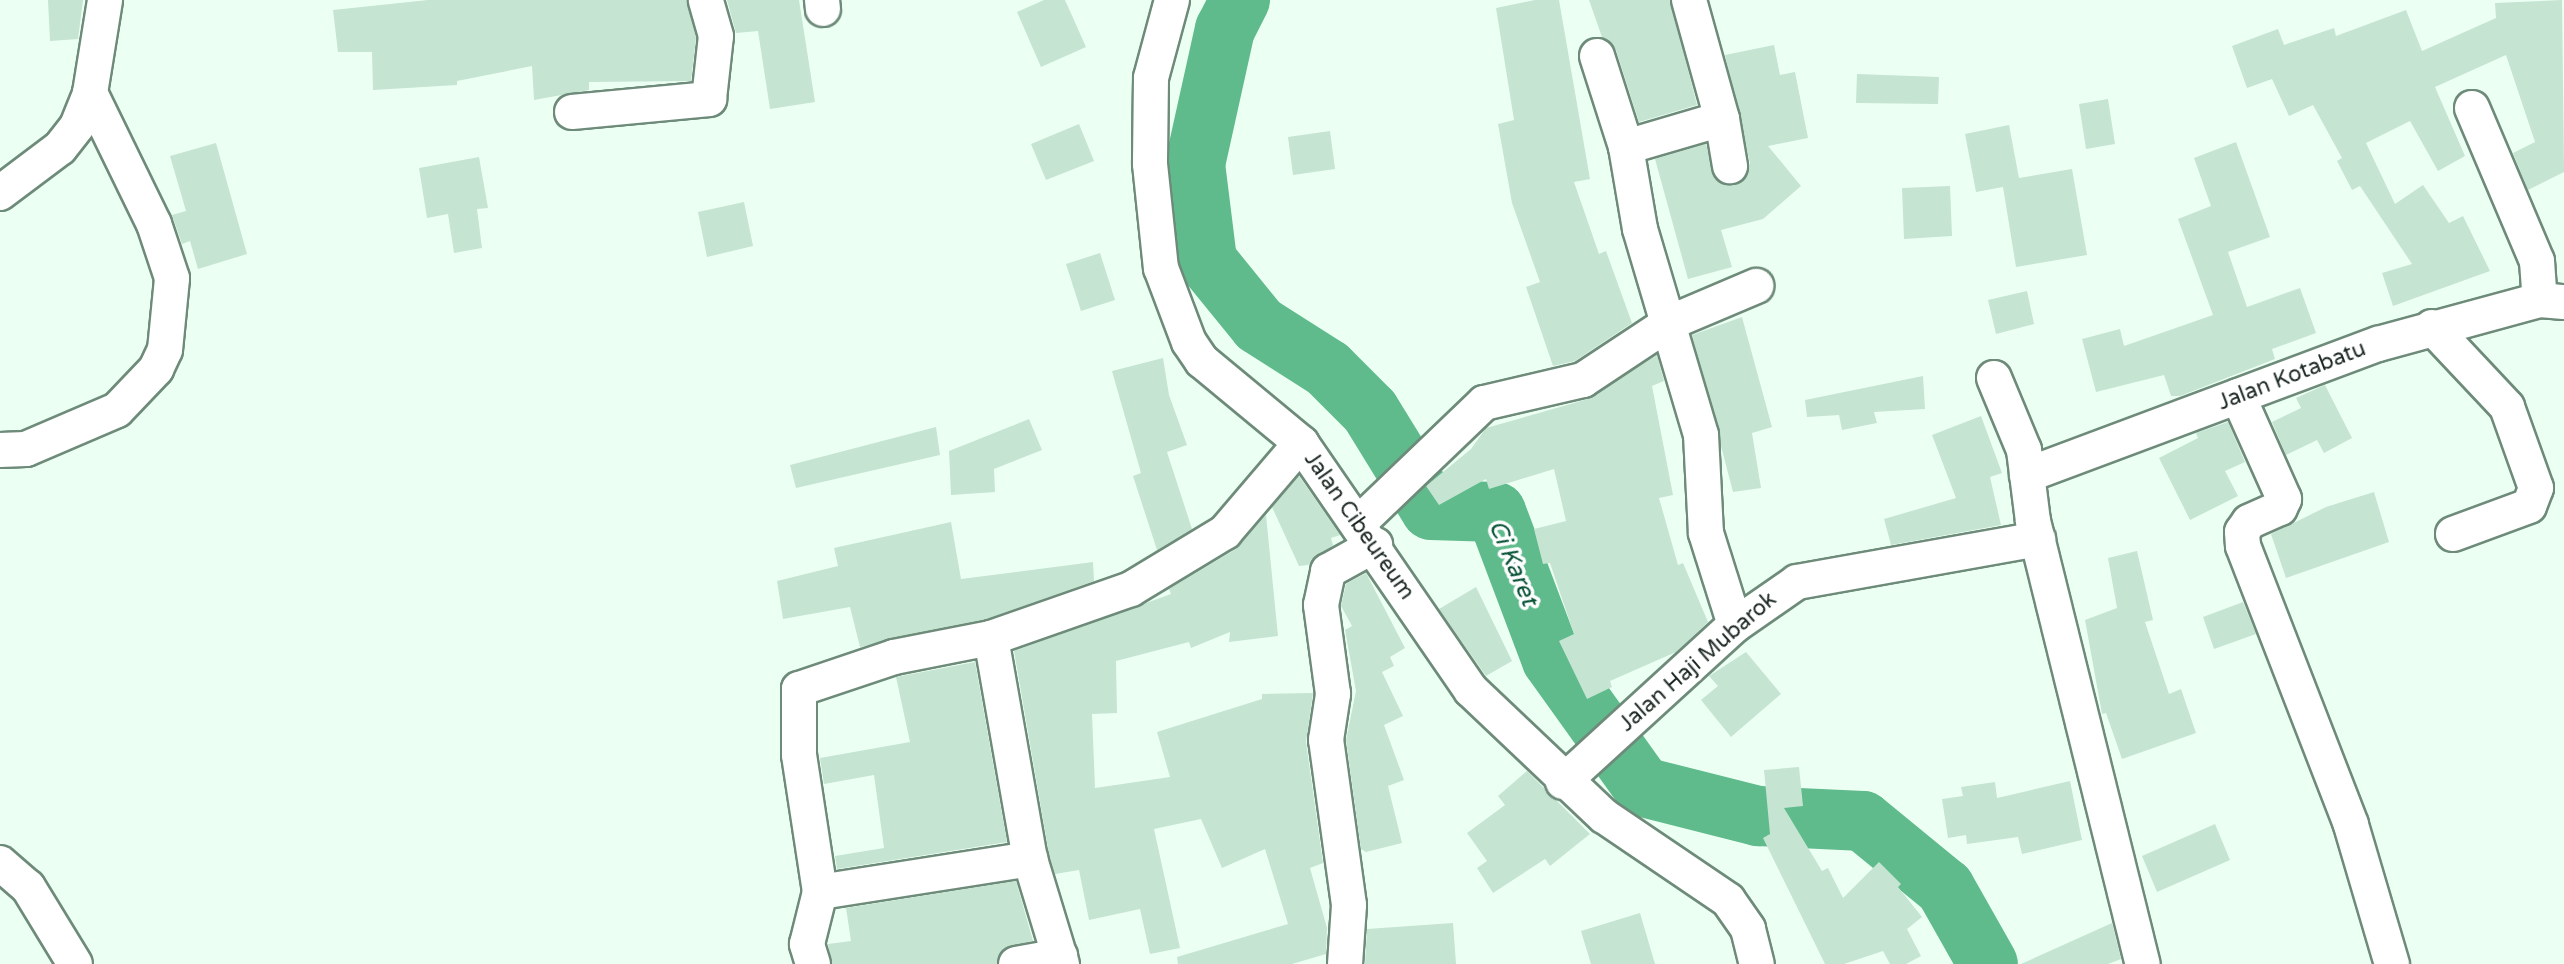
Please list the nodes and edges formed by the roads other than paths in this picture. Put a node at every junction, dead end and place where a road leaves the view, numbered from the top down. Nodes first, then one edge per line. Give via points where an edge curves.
1 (105, 0) edge
2 (706, 0) edge
3 (1172, 0) edge
4 (1689, 0) edge
5 (1597, 56) dead end
6 (90, 93) junction
7 (2472, 108) dead end
8 (572, 112) dead end
9 (1722, 119) junction
10 (1626, 147) junction
11 (1730, 166) dead end
12 (0, 193) edge
13 (1756, 286) dead end
14 (2552, 301) edge
15 (1669, 323) junction
16 (2432, 327) junction
17 (1994, 378) dead end
18 (2238, 396) junction
19 (1301, 443) junction
20 (0, 450) edge
21 (2027, 475) junction
22 (1368, 534) junction
23 (2453, 534) dead end
24 (2038, 539) junction
25 (1735, 625) junction
26 (991, 638) junction
27 (1563, 782) junction
28 (1030, 859) junction
29 (0, 863) edge
30 (820, 892) junction
31 (1061, 960) edge
32 (75, 964) edge
33 (813, 964) edge
34 (1016, 964) edge
35 (1345, 964) edge
36 (1757, 964) edge
37 (2143, 964) edge
38 (2392, 964) edge

1 - 6 street
2 - 8 street via 716,36 709,99
3 - 19 street, Jalan Cibeureum via 1148,104 1166,289 1202,361
4 - 9 street
5 - 10 street
6 - 12 street via 77,126 60,148
6 - 20 street via 154,224 172,278 165,350 156,369 117,410 26,449
7 - 14 street
9 - 10 street
9 - 11 street
10 - 15 street via 1640,229
13 - 15 street
14 - 16 street, Jalan Kotabatu
15 - 22 street via 1583,380 1484,403 1409,481
15 - 25 street via 1705,455 1706,533
16 - 18 street, Jalan Kotabatu
16 - 23 street via 2507,407 2536,488 2529,506
17 - 21 street via 2024,450
18 - 21 street, Jalan Kotabatu
18 - 38 street via 2284,499 2280,508 2249,522 2242,532 2243,546 2351,825
19 - 22 street, Jalan Cibeureum
19 - 26 street via 1225,532 1197,552 1131,589
21 - 24 street
22 - 27 street, Jalan Cibeureum via 1471,690
22 - 35 street via 1328,571 1321,605 1333,694 1328,766 1349,905
24 - 25 street, Jalan Haji Mubarok via 1817,576 1776,593
24 - 37 street
25 - 27 street, Jalan Haji Mubarok
26 - 28 street
26 - 30 street via 894,657 799,689 799,755
27 - 36 street, Jalan Cibeureum via 1619,828 1728,900 1748,929
28 - 30 street
28 - 31 street
29 - 32 street via 28,887
30 - 33 street via 807,944
31 - 34 street

